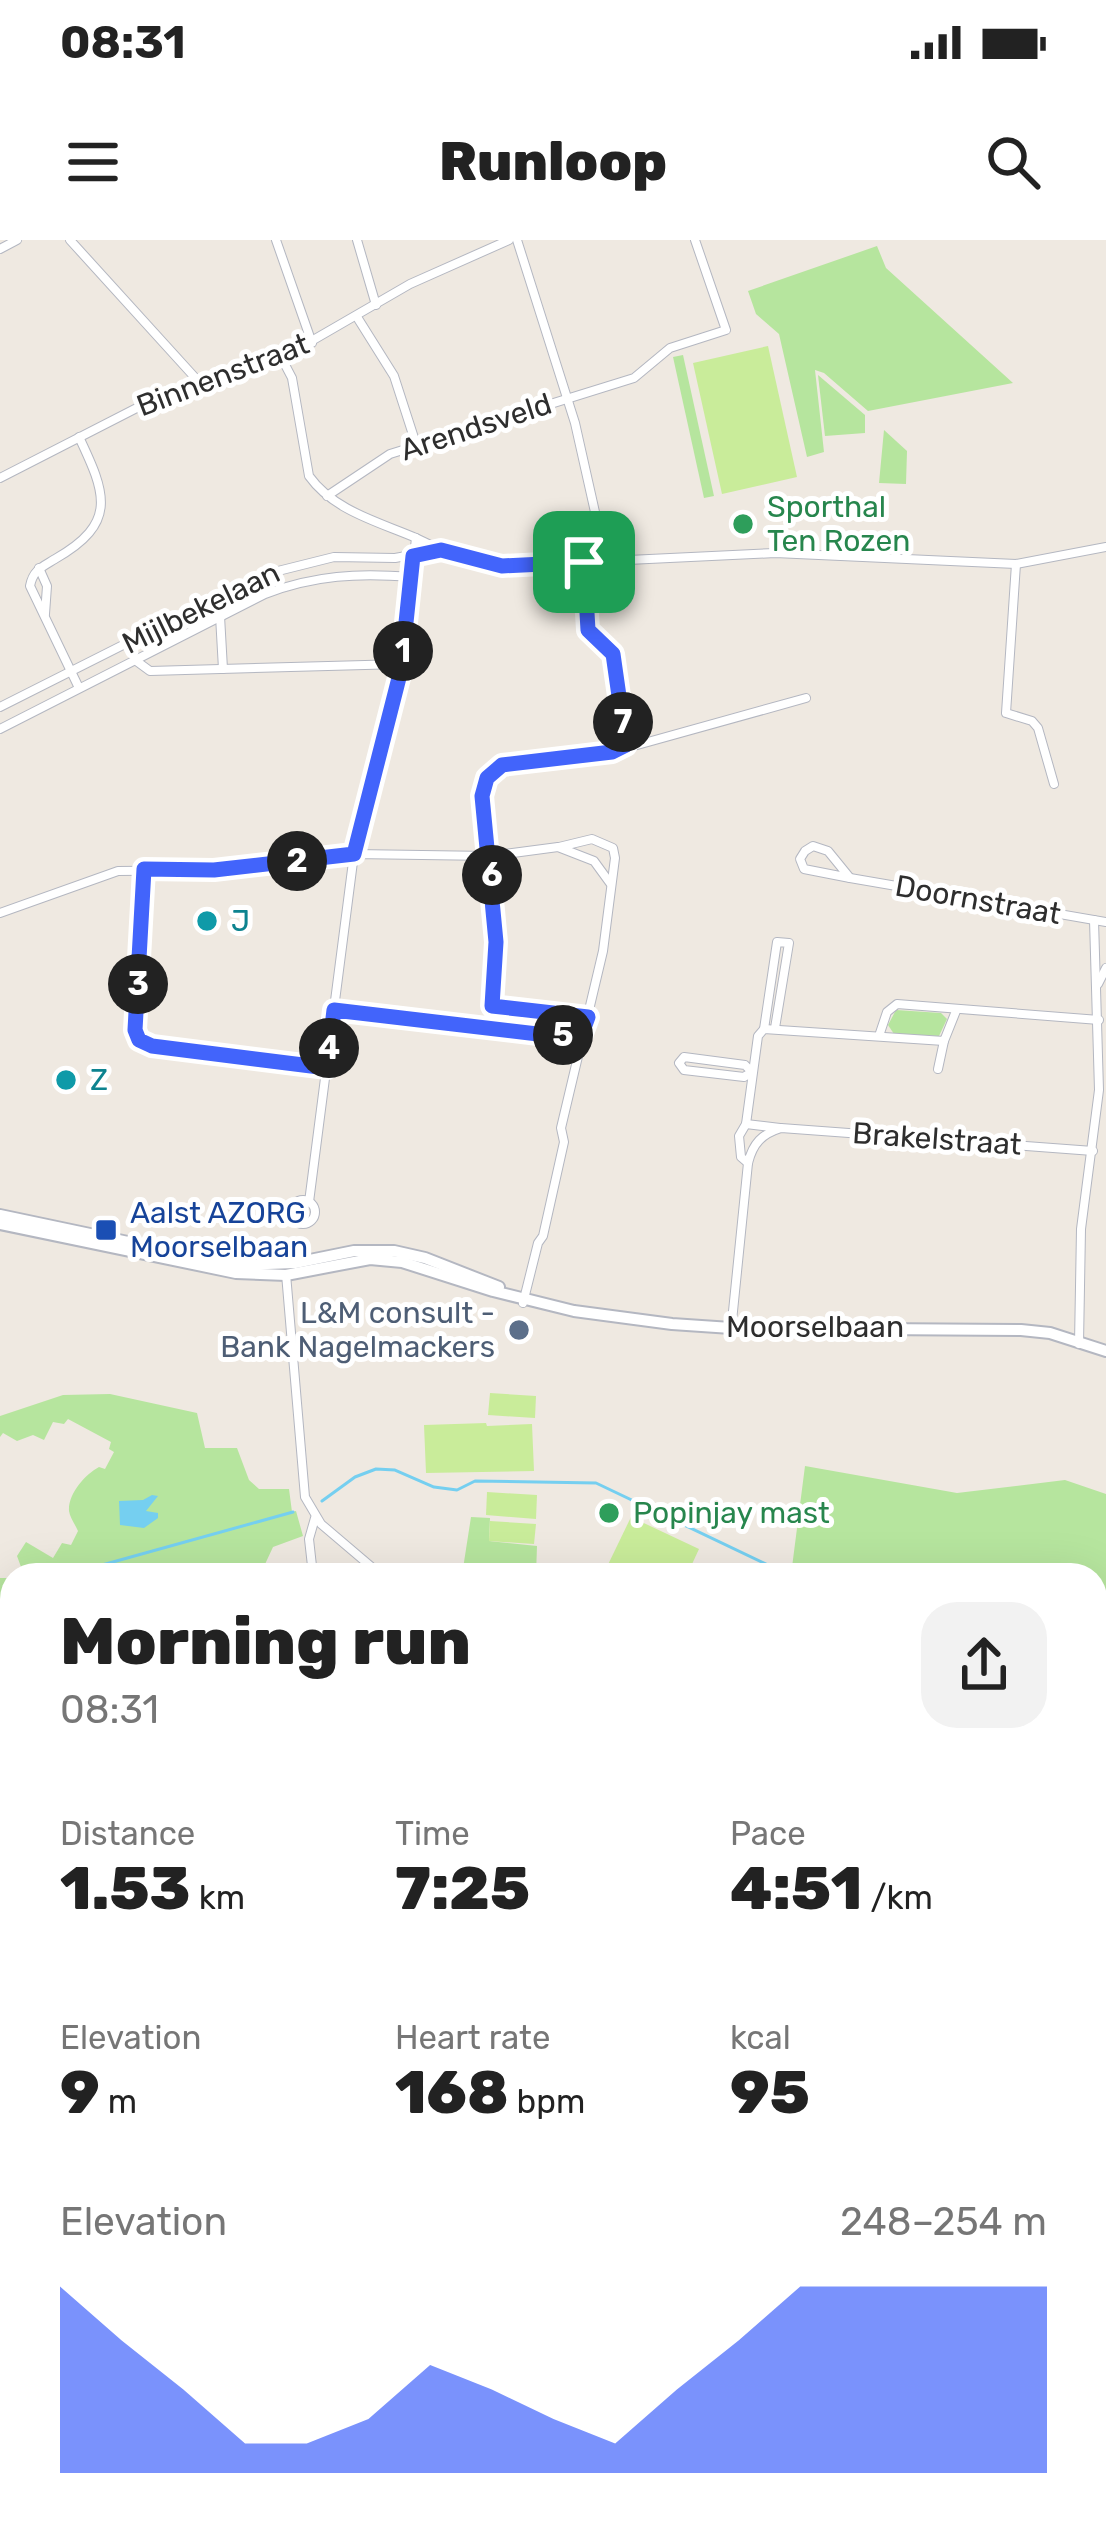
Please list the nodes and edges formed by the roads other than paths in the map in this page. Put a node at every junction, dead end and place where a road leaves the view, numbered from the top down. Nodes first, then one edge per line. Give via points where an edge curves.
1 (17, 240) edge
2 (70, 240) edge
3 (276, 240) edge
4 (357, 240) edge
5 (513, 240) edge
6 (695, 240) edge
7 (0, 249) edge
8 (376, 305) junction
9 (357, 317) junction
10 (312, 343) junction
11 (281, 357) junction
12 (199, 382) junction
13 (566, 398) junction
14 (79, 437) junction
15 (416, 444) junction
16 (0, 478) edge
17 (327, 497) junction
18 (416, 538) junction
19 (1106, 547) edge
20 (441, 550) junction
21 (413, 556) junction
22 (605, 560) junction
23 (584, 562) junction
24 (1016, 564) junction
25 (39, 568) junction
26 (411, 577) junction
27 (211, 602) junction
28 (45, 616) junction
29 (220, 616) junction
30 (135, 660) junction
31 (402, 664) junction
32 (223, 668) junction
33 (70, 672) junction
34 (79, 688) junction
35 (806, 698) dead end
36 (0, 707) edge
37 (0, 729) edge
38 (626, 745) junction
39 (1054, 784) dead end
40 (558, 848) junction
41 (354, 854) junction
42 (490, 856) junction
43 (144, 869) junction
44 (850, 878) junction
45 (610, 883) junction
46 (0, 913) edge
47 (1094, 920) junction
48 (1106, 922) edge
49 (1106, 968) edge
50 (1097, 985) junction
51 (492, 1006) junction
52 (334, 1010) junction
53 (956, 1011) junction
54 (588, 1017) junction
55 (1099, 1020) junction
56 (490, 1027) junction
57 (770, 1029) junction
58 (879, 1036) junction
59 (580, 1039) junction
60 (944, 1041) junction
61 (327, 1068) junction
62 (938, 1069) dead end
63 (752, 1072) junction
64 (746, 1124) junction
65 (782, 1128) junction
66 (1094, 1150) junction
67 (748, 1163) junction
68 (307, 1199) dead end
69 (0, 1220) edge
70 (285, 1269) junction
71 (524, 1300) junction
72 (731, 1330) junction
73 (1079, 1343) junction
74 (1106, 1351) edge
75 (316, 1517) junction
76 (312, 1563) edge
77 (368, 1563) edge

1 - 7 street
2 - 12 street
3 - 10 street
4 - 8 street
5 - 8 street, Binnenstraat
5 - 13 street
6 - 13 street, Arendsveld via 726,329 670,348 634,378
8 - 9 street, Binnenstraat
9 - 10 street, Binnenstraat
9 - 15 street via 394,376
10 - 11 street, Binnenstraat
11 - 12 street, Binnenstraat
11 - 17 street via 309,476
12 - 14 street, Binnenstraat
13 - 15 street, Arendsveld
13 - 22 street
14 - 16 street, Binnenstraat
14 - 25 street via 102,491 99,517 85,539
15 - 17 street, Arendsveld via 378,459
17 - 18 street
18 - 20 street
18 - 21 street
19 - 24 street
20 - 21 street, Mijlbekelaan
20 - 23 street via 502,566
21 - 26 street
21 - 27 street, Mijlbekelaan via 295,564
22 - 23 street
22 - 24 street via 775,553
23 - 38 street via 588,630 613,654
24 - 39 street via 1006,713 1038,728
25 - 28 street
25 - 28 street via 30,586
26 - 29 street, Mijlbekelaan via 304,580
26 - 31 street
27 - 29 street
27 - 33 street, Mijlbekelaan
28 - 33 street
29 - 30 street, Mijlbekelaan
29 - 32 street
30 - 32 street via 150,671
30 - 34 street, Mijlbekelaan
31 - 32 street
31 - 41 street
33 - 34 street
33 - 36 street, Mijlbekelaan
34 - 37 street, Mijlbekelaan
35 - 38 street
38 - 42 street via 502,765 482,796
40 - 42 street
40 - 45 street via 593,862
40 - 45 street via 592,839 609,845
41 - 42 street
41 - 43 street
41 - 52 street
42 - 51 street
43 - 46 street
43 - 61 street via 139,1040
44 - 44 street, Doornstraat via 810,873 800,859 808,848 822,848
44 - 47 street, Doornstraat
45 - 54 street
47 - 48 street, Doornstraat
47 - 50 street
49 - 50 street
50 - 55 street
51 - 54 street
51 - 56 street
52 - 56 street
52 - 61 street
53 - 55 street
53 - 58 street via 890,1006
53 - 60 street
54 - 59 street
55 - 66 street
56 - 59 street
57 - 57 street via 789,944 777,942
57 - 58 street
57 - 63 street via 758,1036
58 - 60 street
59 - 71 street via 559,1166
60 - 62 street
61 - 68 street
63 - 63 street via 684,1057 679,1063 684,1070
63 - 64 street
64 - 65 street, Brakelstraat
64 - 67 street via 738,1148
65 - 66 street, Brakelstraat
65 - 67 street via 760,1138
66 - 73 street via 1081,1229
67 - 72 street
69 - 70 main road, Moorselbaan via 236,1274
70 - 71 main road, Moorselbaan via 384,1259
70 - 75 street via 300,1477
71 - 72 main road, Moorselbaan
72 - 73 main road, Moorselbaan via 991,1328
73 - 74 main road, Moorselbaan
75 - 76 street
75 - 77 street

